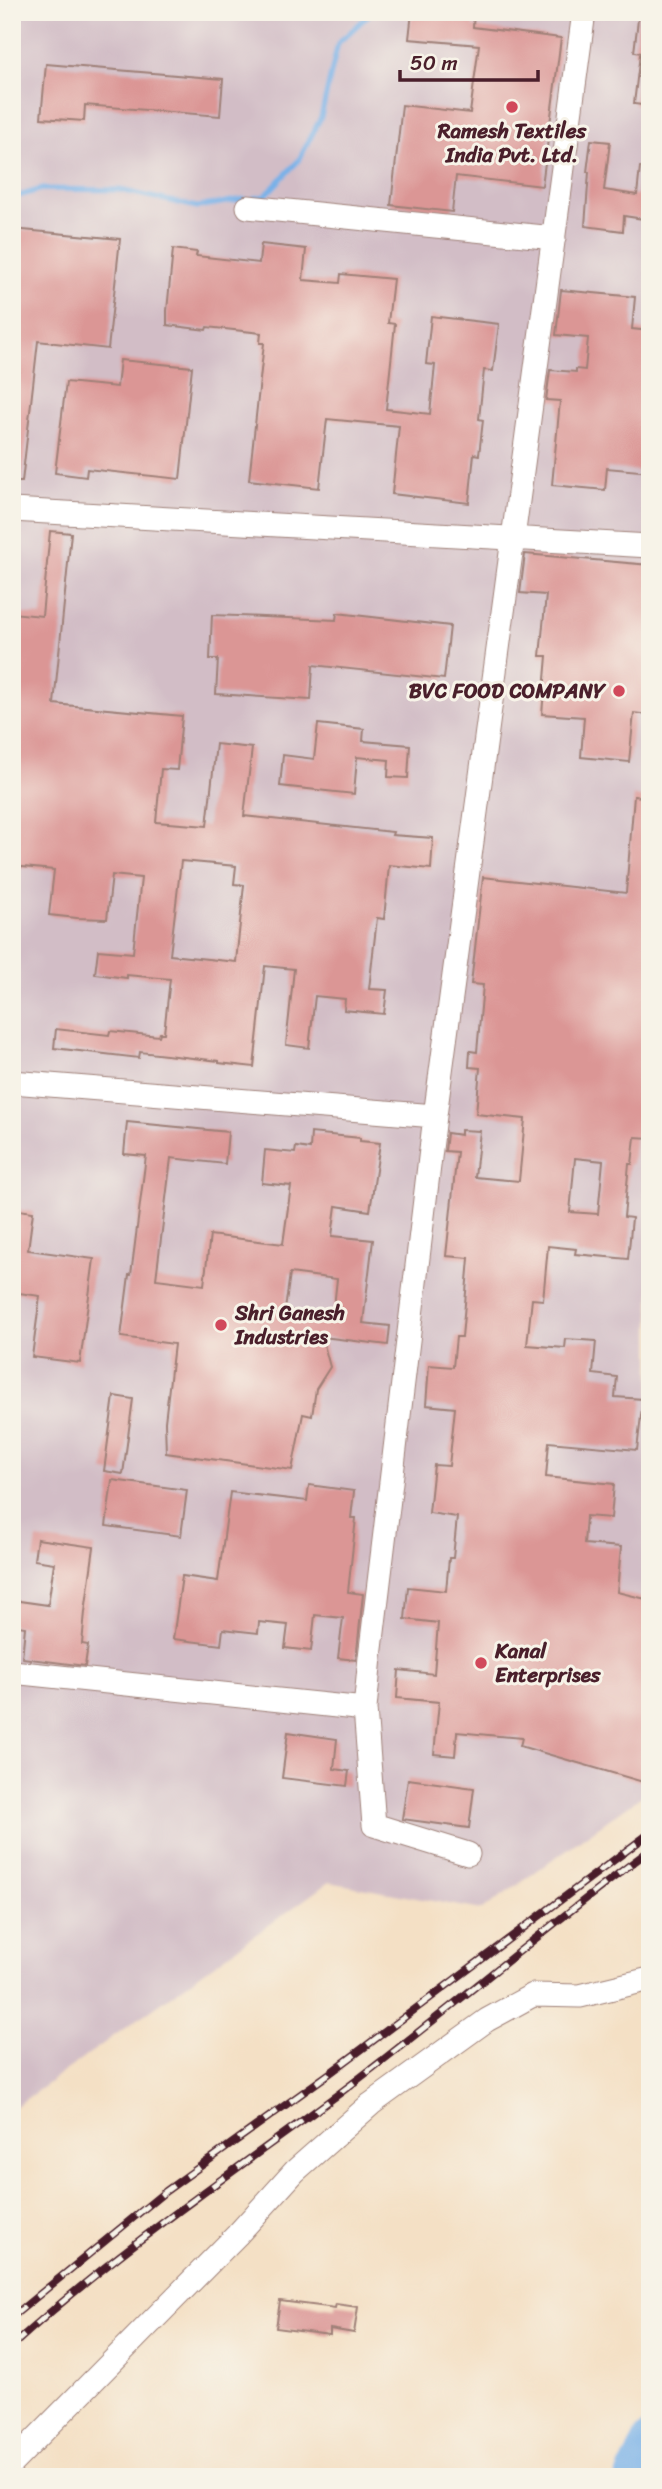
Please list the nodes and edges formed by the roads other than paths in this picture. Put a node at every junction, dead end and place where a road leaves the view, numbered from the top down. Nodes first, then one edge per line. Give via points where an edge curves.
1 (584, 12) edge
2 (248, 207) dead end
3 (554, 238) junction
4 (12, 510) edge
5 (513, 538) junction
6 (650, 546) edge
7 (12, 1082) edge
8 (435, 1116) junction
9 (12, 1672) edge
10 (365, 1709) junction
11 (468, 1854) dead end
12 (650, 1979) edge
13 (12, 2463) edge

1 - 3 street
2 - 3 street
3 - 5 street
4 - 5 street
5 - 6 street
5 - 8 street
7 - 8 street
8 - 10 street
9 - 10 street
10 - 11 street via 374,1825
12 - 13 street via 580,1996 533,1995 487,2020 371,2104 295,2171

